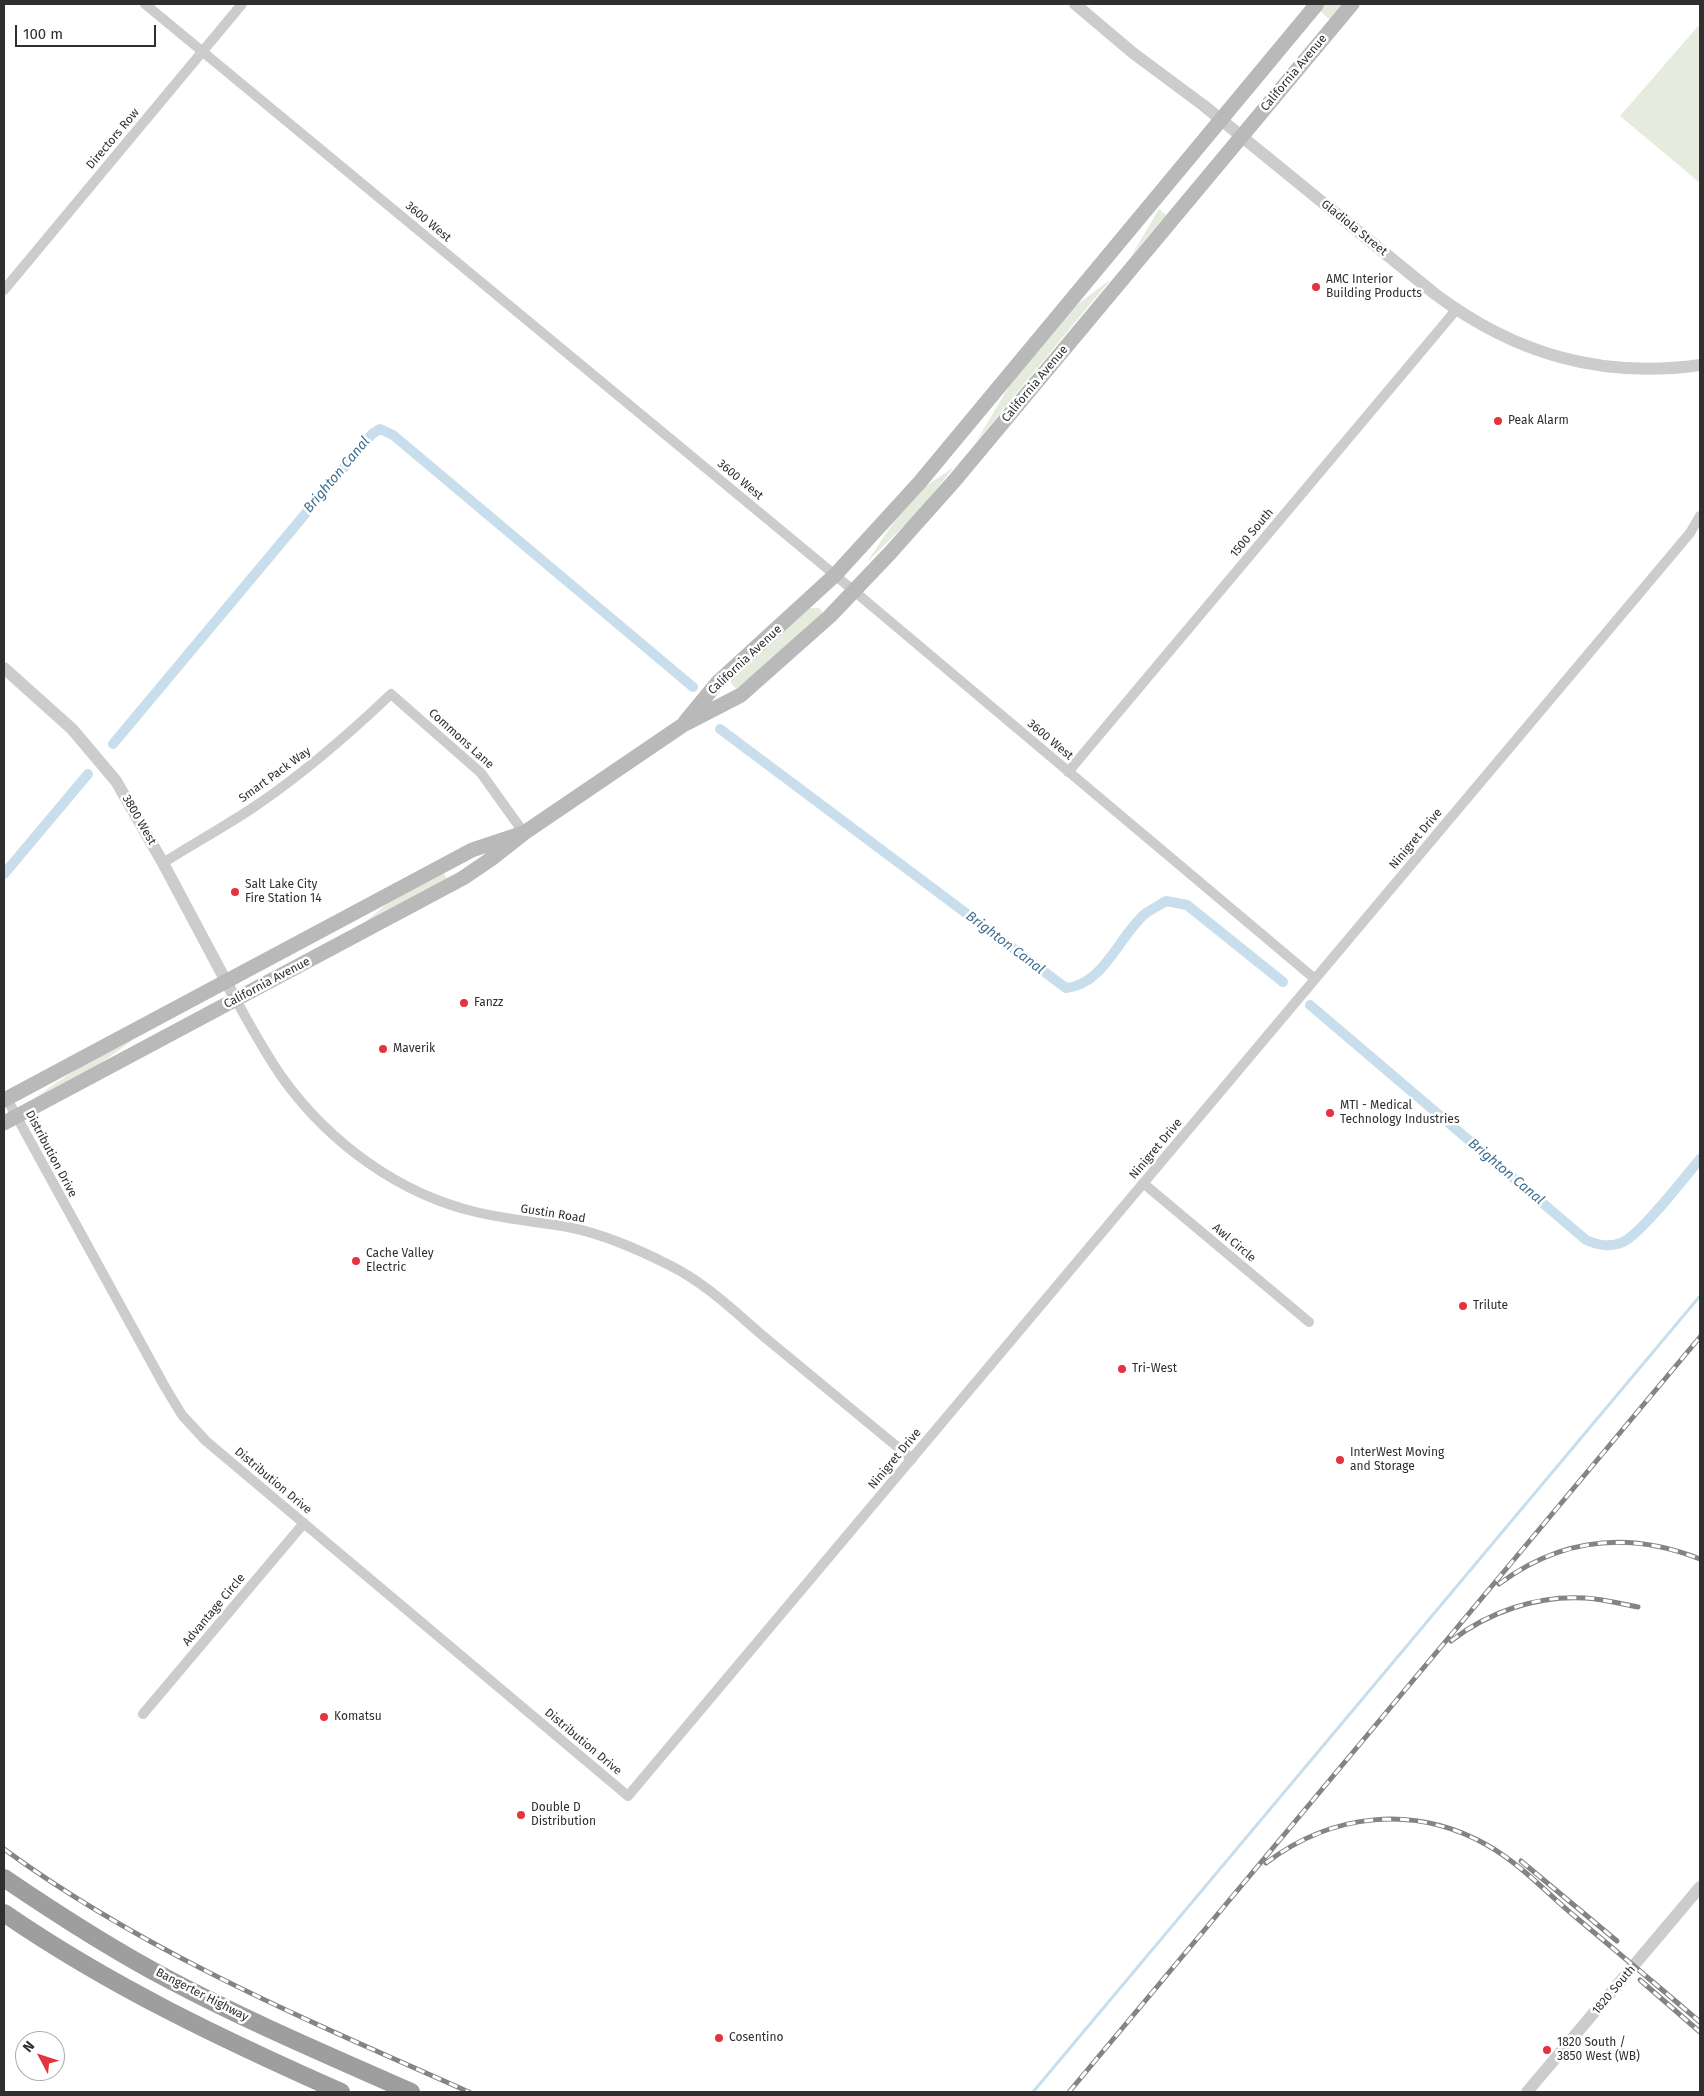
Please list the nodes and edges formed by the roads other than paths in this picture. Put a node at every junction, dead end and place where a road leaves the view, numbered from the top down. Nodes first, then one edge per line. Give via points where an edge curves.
1 (145, 4) edge
2 (242, 4) edge
3 (1075, 4) edge
4 (1317, 4) edge
5 (1352, 4) edge
6 (202, 51) junction
7 (1221, 120) junction
8 (1241, 136) junction
9 (1106, 257) junction
10 (1127, 274) junction
11 (4, 290) edge
12 (1456, 310) junction
13 (1700, 366) edge
14 (951, 445) junction
15 (970, 462) junction
16 (1700, 516) edge
17 (835, 575) junction
18 (854, 591) junction
19 (4, 668) edge
20 (391, 694) joint
21 (683, 725) junction
22 (1068, 772) junction
23 (524, 833) junction
24 (163, 863) junction
25 (1315, 979) junction
26 (226, 981) junction
27 (236, 1000) junction
28 (5, 1100) edge
29 (10, 1119) edge
30 (1143, 1184) junction
31 (1309, 1322) dead end
32 (912, 1459) junction
33 (304, 1523) junction
34 (143, 1714) dead end
35 (628, 1796) joint
36 (4, 1878) edge
37 (1700, 1887) edge
38 (4, 1913) edge
39 (341, 2092) edge
40 (412, 2092) edge
41 (1528, 2092) edge

1 - 6 street, 3600 West
2 - 6 street, Directors Row
3 - 7 street, Gladiola Street
4 - 7 main road, California Avenue
5 - 8 main road, California Avenue
6 - 11 street, Directors Row
6 - 17 street, 3600 West
7 - 8 street, Gladiola Street
7 - 9 main road, California Avenue
8 - 10 main road, California Avenue
8 - 12 street, Gladiola Street
9 - 10 main road
9 - 14 main road, California Avenue
10 - 15 main road, California Avenue
12 - 13 street, Gladiola Street via 1510,340 1570,360 1634,369
12 - 22 street, 1500 South
14 - 15 main road
14 - 17 main road, California Avenue
15 - 18 main road, California Avenue
16 - 25 street, Ninigret Drive via 1685,539
17 - 18 street, 3600 West
17 - 21 main road, California Avenue via 718,682
18 - 21 main road, California Avenue via 741,695
18 - 22 street, 3600 West
19 - 24 street, 3800 West via 54,711 90,748 124,793
20 - 23 street, Commons Lane via 481,773
20 - 24 street, Smart Pack Way via 332,748 285,785
21 - 23 main road, California Avenue
22 - 25 street, 3600 West
23 - 26 main road, California Avenue via 472,850
23 - 27 main road, California Avenue via 455,882
24 - 26 street, 3800 West
25 - 30 street, Ninigret Drive
26 - 27 street, 3800 West
26 - 28 main road, California Avenue
27 - 29 main road, California Avenue
27 - 32 street, Gustin Road via 284,1080 300,1100 341,1142 368,1162 400,1183 450,1205 590,1233 672,1267 715,1296
28 - 29 street, Distribution Drive
29 - 33 street, Distribution Drive via 182,1415 206,1441
30 - 31 street, Awl Circle
30 - 32 street, Ninigret Drive
32 - 35 street, Ninigret Drive
33 - 34 street, Advantage Circle
33 - 35 street, Distribution Drive
36 - 40 highway, Bangerter Highway via 88,1934 168,1980
37 - 41 street, 1820 South
38 - 39 highway via 80,1962 171,2013

